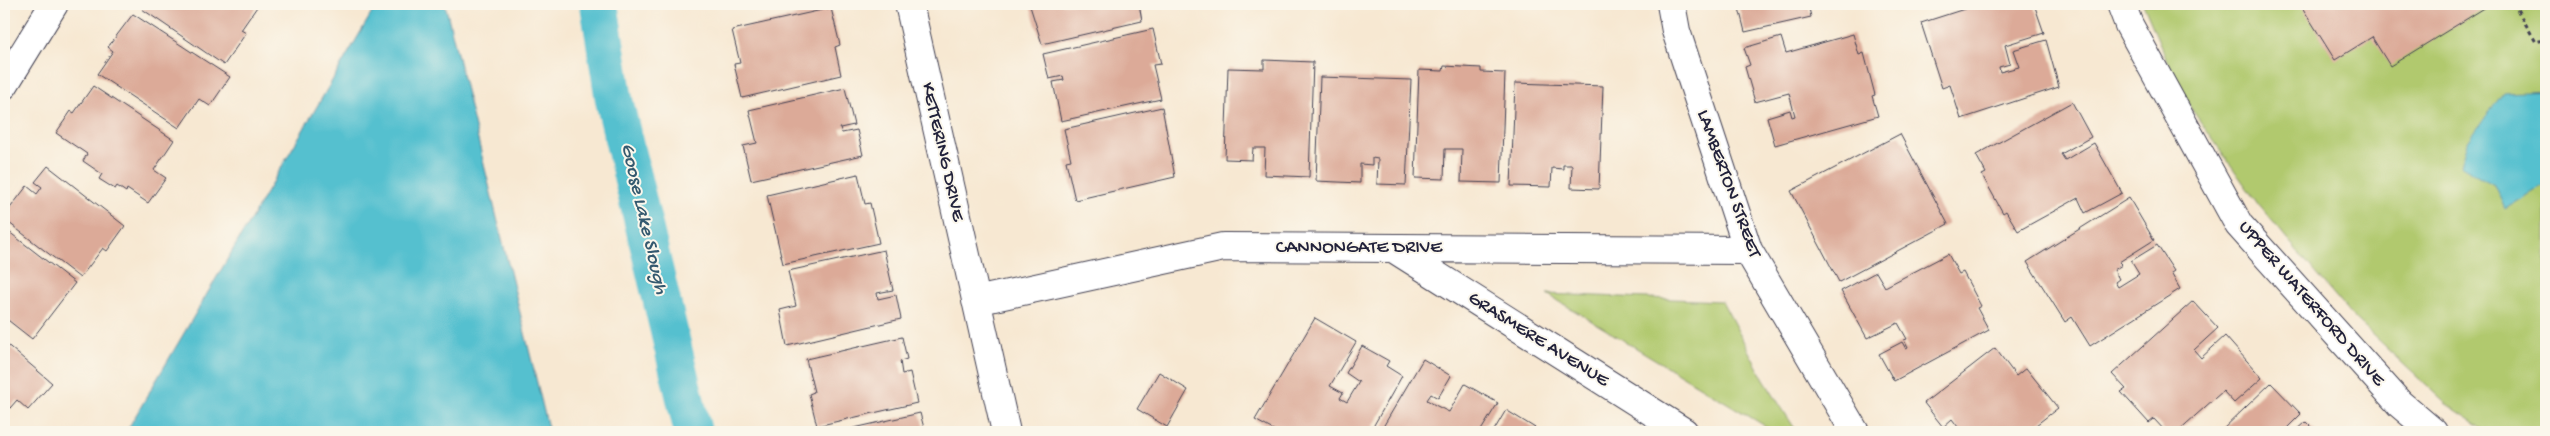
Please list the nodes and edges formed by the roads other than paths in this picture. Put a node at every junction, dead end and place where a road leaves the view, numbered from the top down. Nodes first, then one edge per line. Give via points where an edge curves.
1 (54, 4) edge
2 (909, 4) edge
3 (1670, 4) edge
4 (2121, 4) edge
5 (4, 85) edge
6 (1393, 248) junction
7 (1748, 250) junction
8 (976, 301) junction
9 (1006, 432) edge
10 (1684, 432) edge
11 (1855, 432) edge
12 (2433, 432) edge

1 - 5 street
2 - 8 street, KETTERING DRIVE
3 - 7 street, LAMBERTON STREET
4 - 12 street, UPPER WATERFORD DRIVE via 2129,26 2239,225 2400,404
6 - 7 street, CANNONGATE DRIVE
6 - 8 street, CANNONGATE DRIVE via 1223,247
6 - 10 street, GRASMERE AVENUE
7 - 11 street, LAMBERTON STREET
8 - 9 street, KETTERING DRIVE

